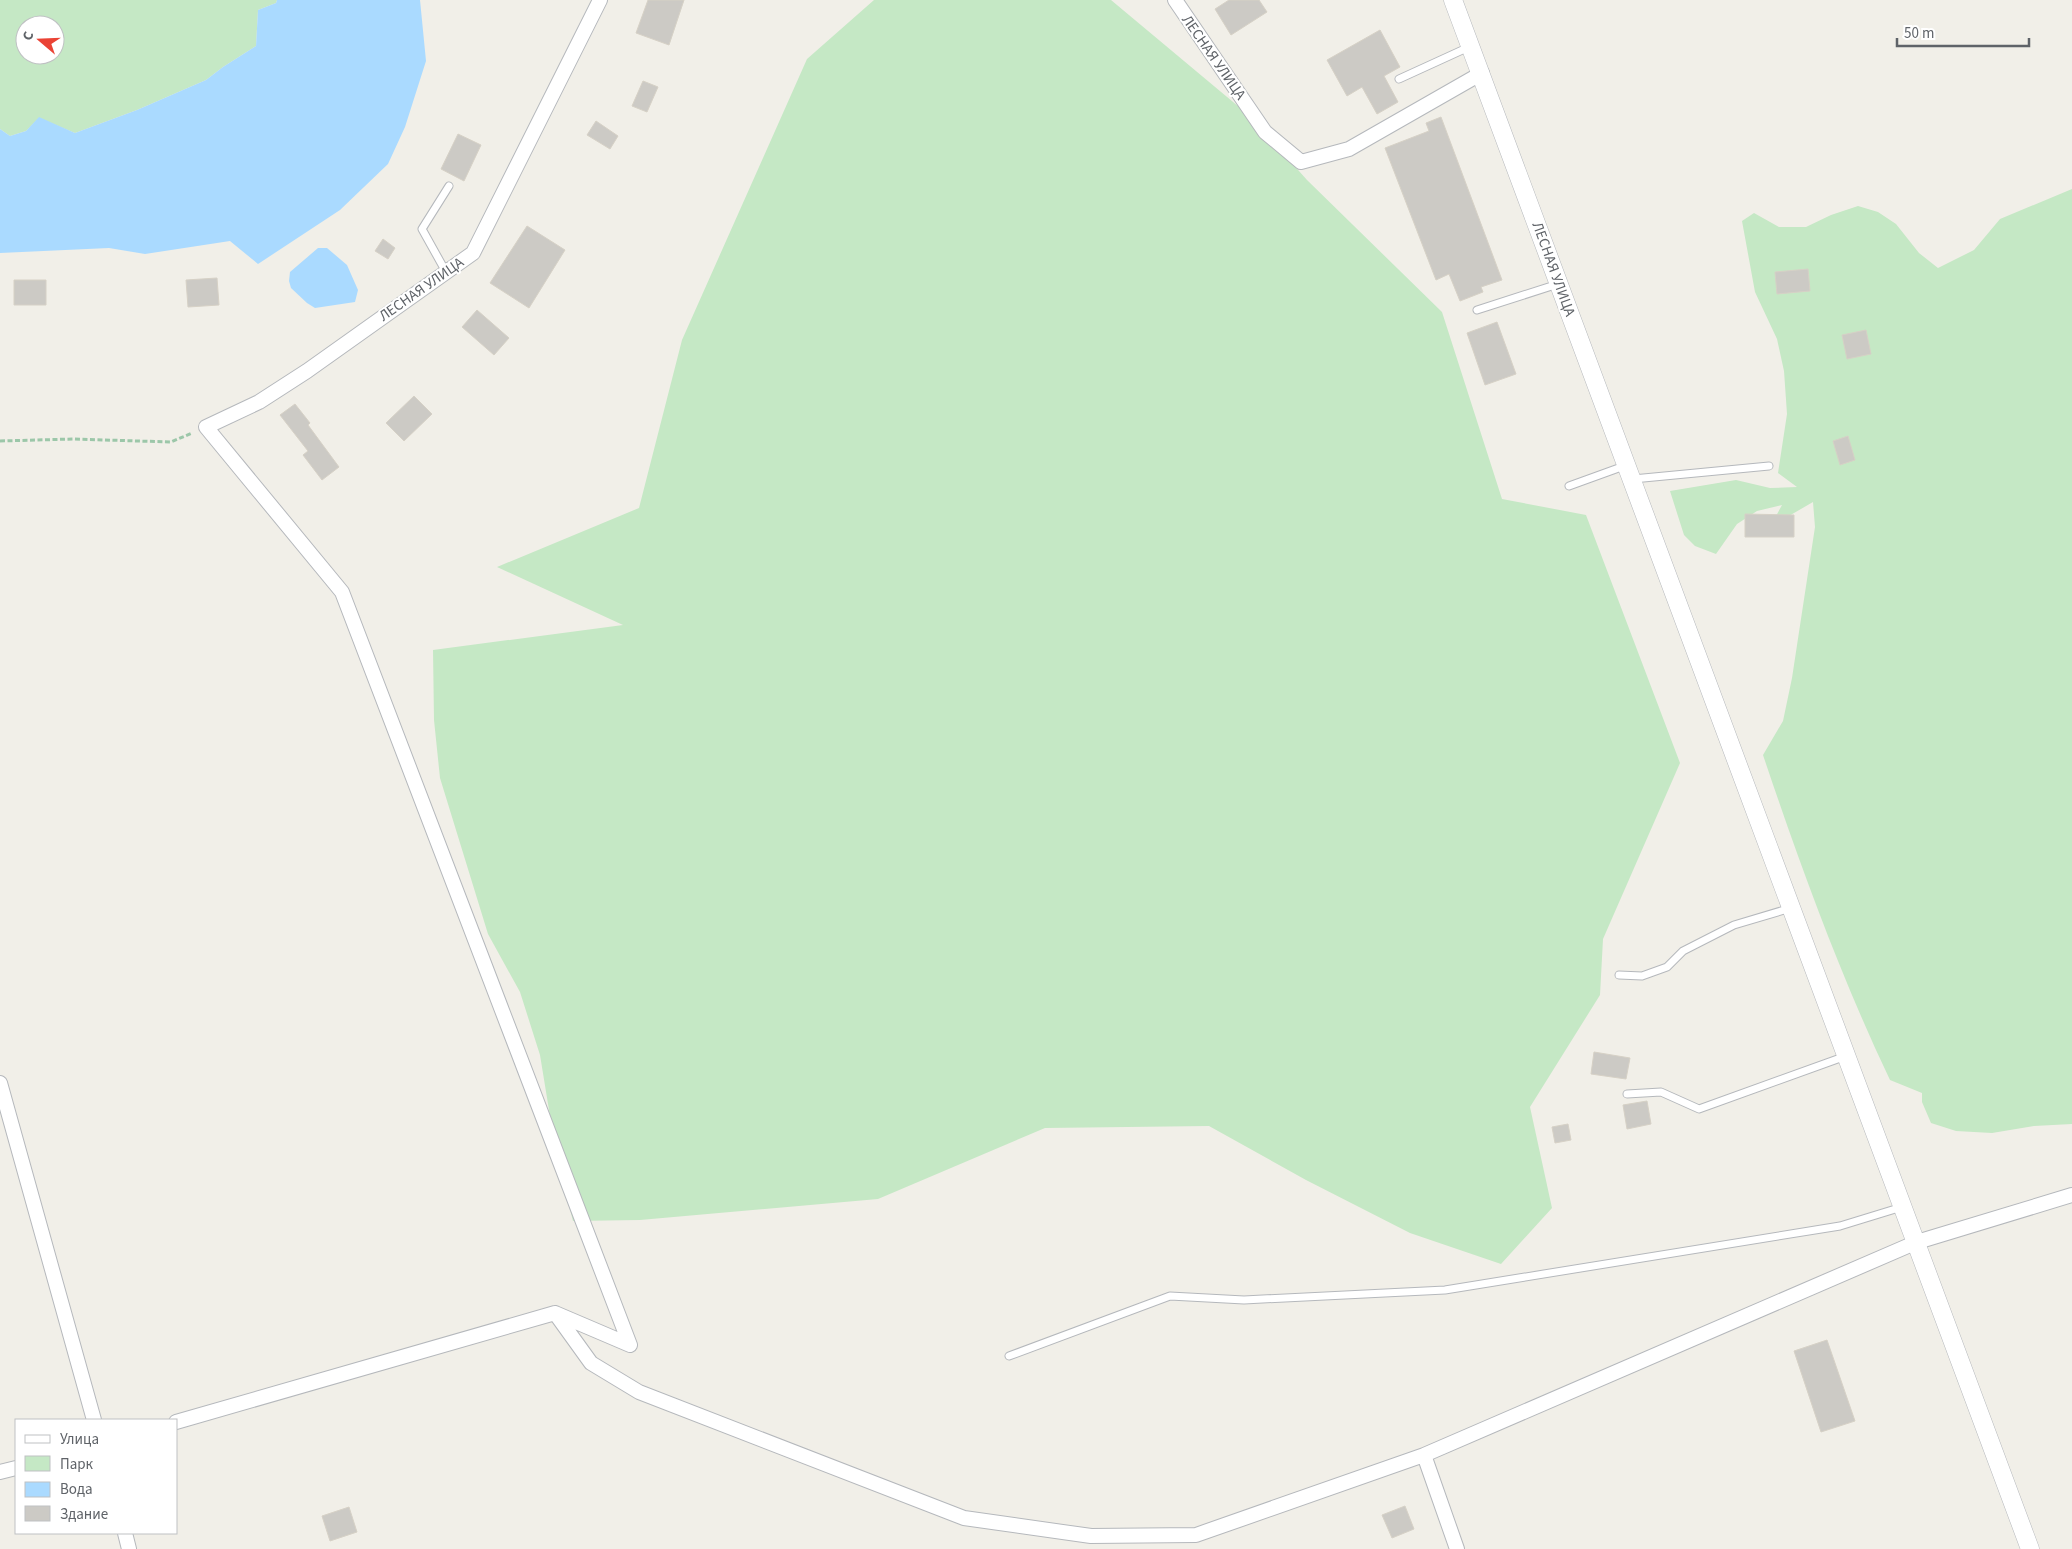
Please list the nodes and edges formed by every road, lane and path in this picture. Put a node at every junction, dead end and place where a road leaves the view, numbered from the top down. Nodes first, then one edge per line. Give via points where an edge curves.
1 (600, 0) edge
2 (1174, 0) edge
3 (1453, 0) edge
4 (1471, 45) junction
5 (1482, 73) junction
6 (1399, 79) dead end
7 (449, 186) dead end
8 (446, 272) junction
9 (1560, 284) junction
10 (1478, 310) dead end
11 (206, 427) junction
12 (0, 441) edge
13 (1769, 466) dead end
14 (1630, 472) junction
15 (1569, 486) dead end
16 (1791, 907) junction
17 (1619, 975) dead end
18 (1846, 1055) junction
19 (0, 1083) edge
20 (1627, 1094) dead end
21 (2072, 1194) edge
22 (1903, 1206) junction
23 (1917, 1242) junction
24 (555, 1313) junction
25 (1009, 1356) dead end
26 (94, 1419) edge
27 (178, 1421) edge
28 (1424, 1455) junction
29 (15, 1468) edge
30 (0, 1472) edge
31 (125, 1534) edge
32 (129, 1549) edge
33 (1457, 1549) edge
34 (2030, 1549) edge

1 - 8 street, ЛЕСНАЯ УЛИЦА via 473,253
2 - 5 street, ЛЕСНАЯ УЛИЦА via 1266,132 1301,162 1349,149
3 - 4 street, ЛЕСНАЯ УЛИЦА
4 - 5 street, ЛЕСНАЯ УЛИЦА
4 - 6 lane
5 - 9 street, ЛЕСНАЯ УЛИЦА
7 - 8 lane via 422,229
8 - 11 street, ЛЕСНАЯ УЛИЦА via 267,396
9 - 10 lane
9 - 14 street, ЛЕСНАЯ УЛИЦА
11 - 12 path via 171,442
11 - 24 street via 342,592 630,1345
13 - 14 lane
14 - 15 lane
14 - 16 street, ЛЕСНАЯ УЛИЦА
16 - 17 lane via 1734,925 1683,950 1667,967 1642,976
16 - 18 street, ЛЕСНАЯ УЛИЦА
18 - 20 lane via 1699,1108 1661,1092
18 - 22 street, ЛЕСНАЯ УЛИЦА
19 - 26 street
21 - 23 street
22 - 23 street, ЛЕСНАЯ УЛИЦА
22 - 25 lane via 1840,1226 1445,1290 1244,1300 1170,1296
23 - 28 street
23 - 34 street, ЛЕСНАЯ УЛИЦА
24 - 27 street
24 - 28 street via 591,1362 639,1392 964,1518 1091,1536 1196,1535
28 - 33 street
29 - 30 street
31 - 32 street

